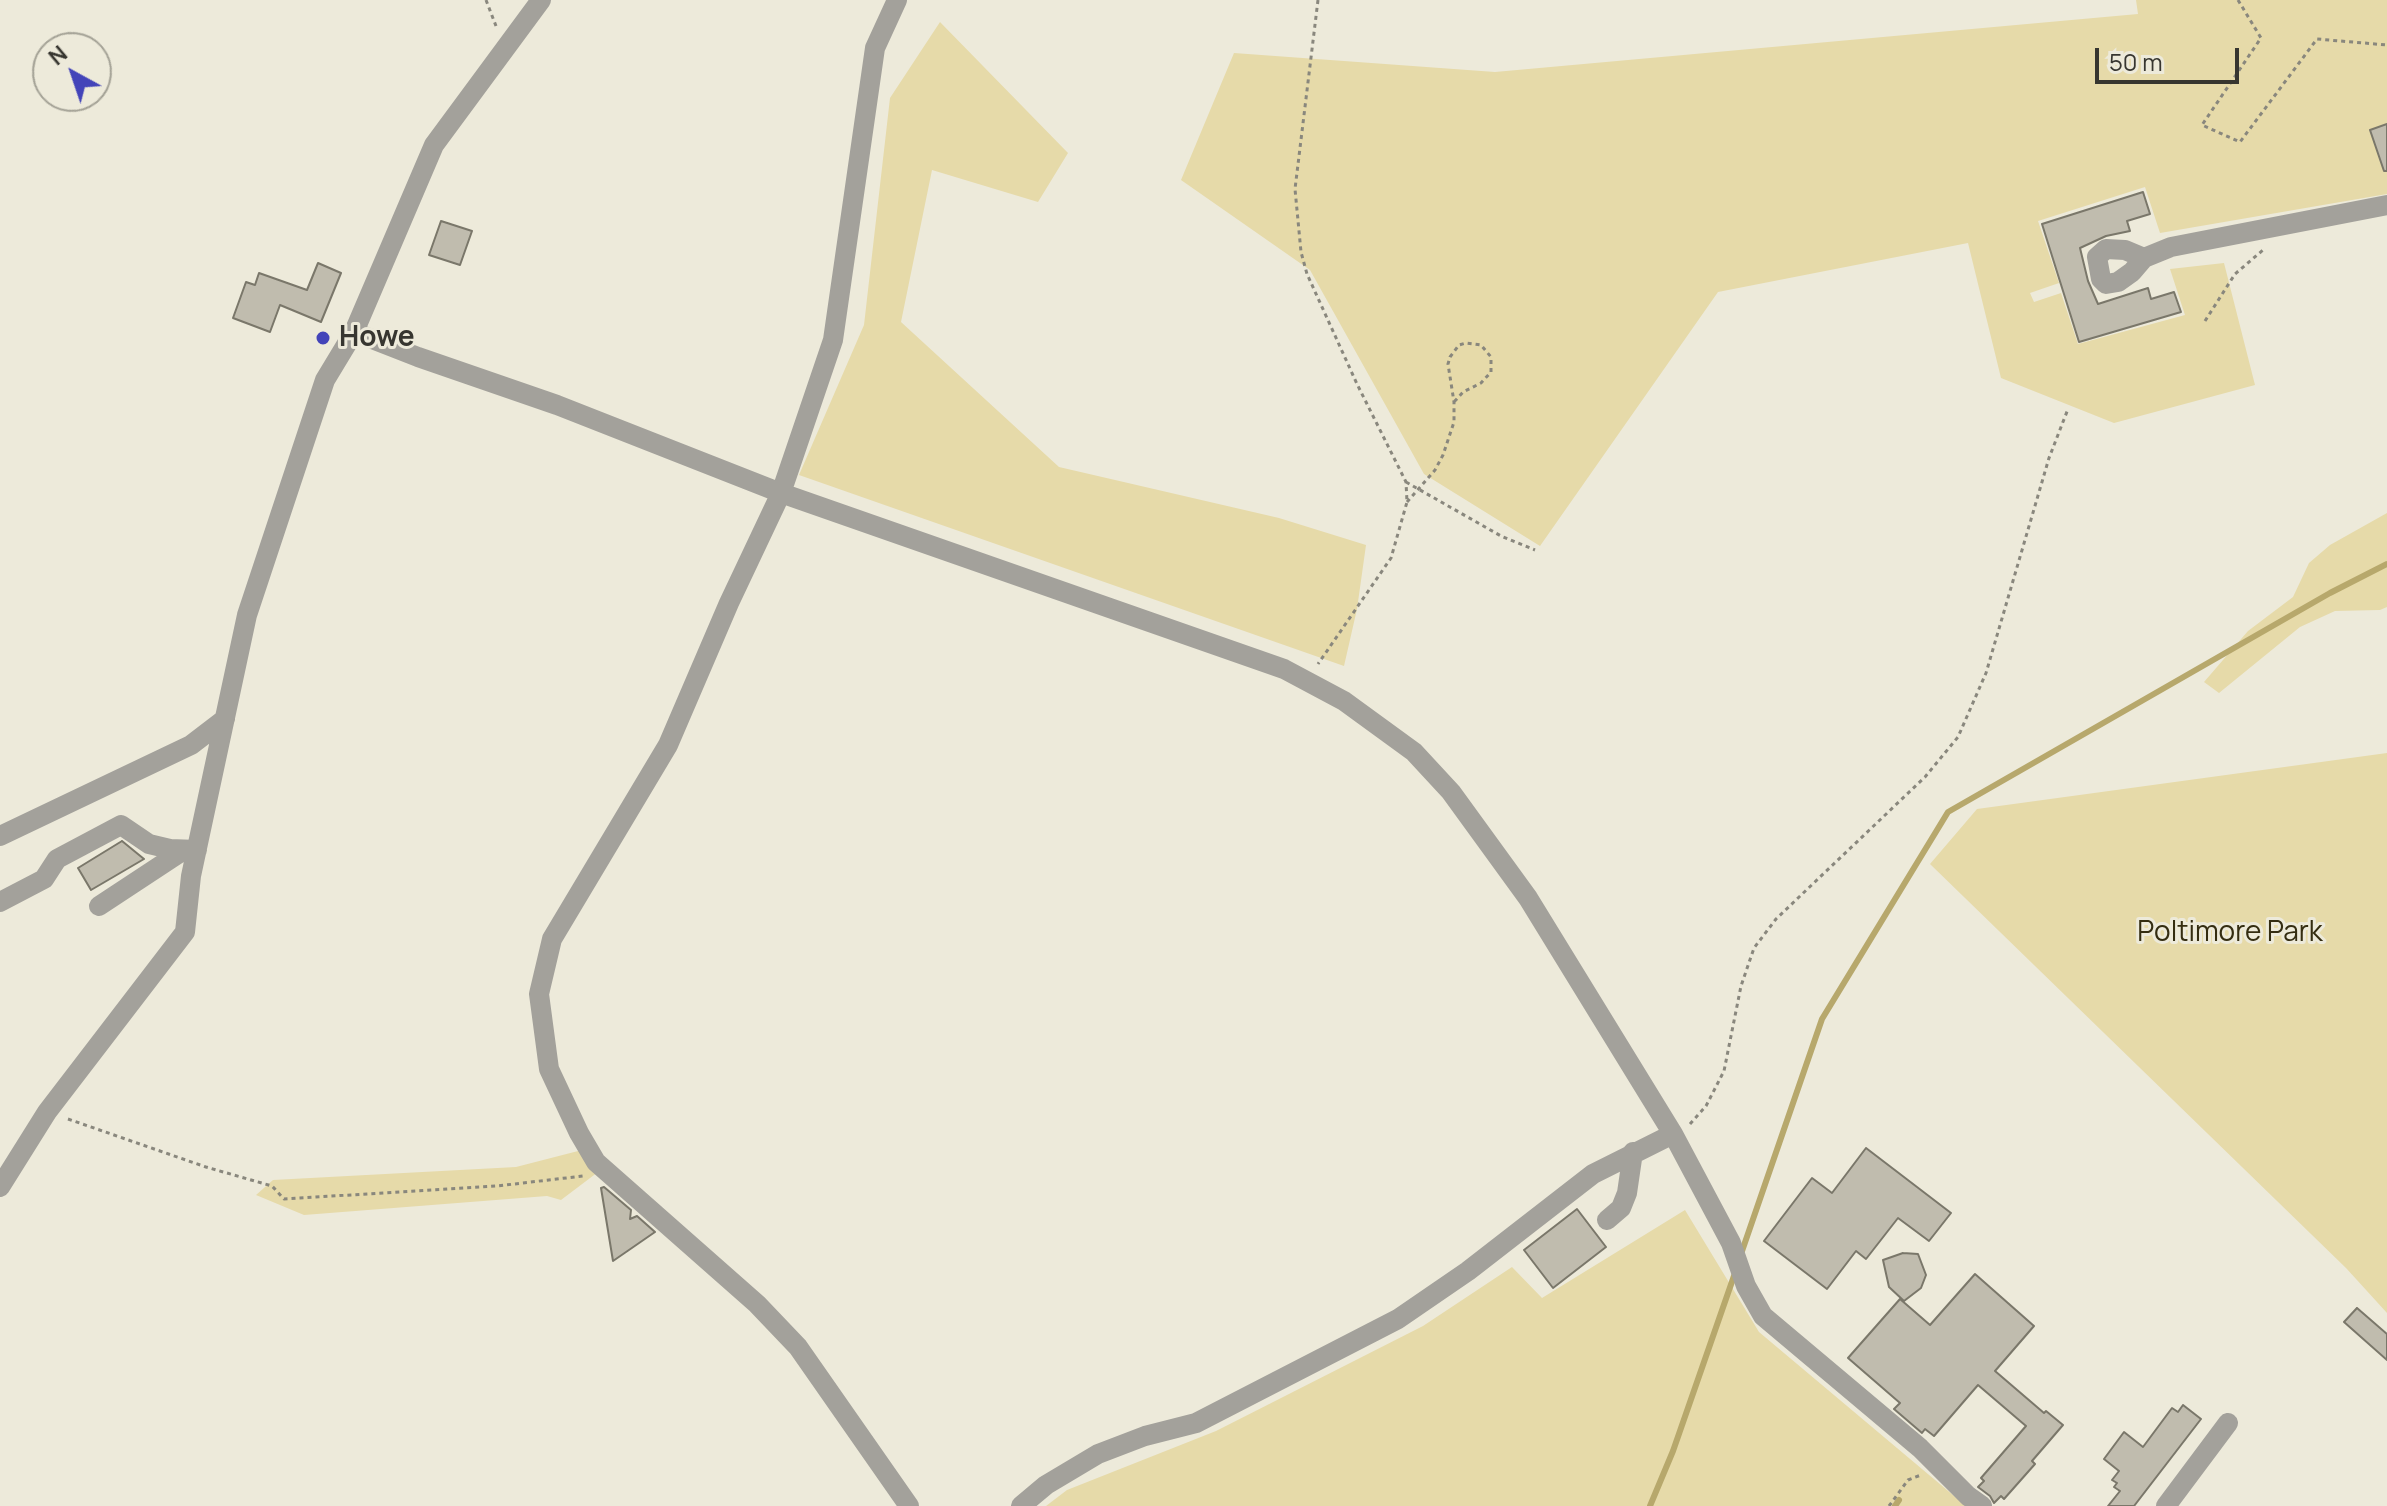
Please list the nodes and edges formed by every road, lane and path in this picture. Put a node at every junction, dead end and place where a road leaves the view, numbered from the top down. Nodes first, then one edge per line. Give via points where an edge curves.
1 (486, 0) edge
2 (541, 0) edge
3 (897, 0) edge
4 (1318, 0) edge
5 (2238, 0) edge
6 (2387, 45) edge
7 (505, 48) junction
8 (2387, 205) edge
9 (2267, 247) dead end
10 (2144, 258) dead end
11 (2205, 321) dead end
12 (354, 332) junction
13 (1454, 402) junction
14 (2068, 409) dead end
15 (1406, 482) junction
16 (1420, 490) junction
17 (781, 493) junction
18 (1407, 502) junction
19 (1535, 550) dead end
20 (1306, 680) junction
21 (225, 719) junction
22 (0, 836) edge
23 (191, 850) junction
24 (0, 902) edge
25 (99, 906) dead end
26 (47, 1112) junction
27 (1673, 1134) junction
28 (1633, 1152) junction
29 (596, 1162) junction
30 (0, 1187) edge
31 (1607, 1220) dead end
32 (2228, 1423) dead end
33 (1940, 1468) junction
34 (909, 1506) edge
35 (1021, 1506) edge
36 (1889, 1506) edge
37 (1982, 1506) edge
38 (2166, 1506) edge

1 - 7 path
2 - 7 street
3 - 17 street via 875,48 833,340
4 - 15 path via 1295,189 1301,252
5 - 6 path via 2261,38 2202,125 2240,142 2317,39
7 - 12 street via 434,145
8 - 10 street via 2171,247
9 - 11 path via 2235,274
12 - 17 street
12 - 21 street via 325,380 315,409 247,615
13 - 13 path via 1450,357 1459,345 1481,345 1491,357 1491,372
13 - 16 path via 1454,422 1443,455
14 - 27 path via 1986,673 1958,737 1925,777 1776,919 1754,948 1724,1071 1706,1106 1691,1124
15 - 16 path
15 - 18 path
16 - 18 path
16 - 19 path
17 - 20 street
17 - 29 street via 668,745 552,939 539,994 549,1069
18 - 20 path via 1391,558
20 - 27 street via 1414,752 1451,792 1528,898
21 - 22 street via 191,745
21 - 23 street
23 - 24 street via 149,844 121,825 57,859 44,879
23 - 25 street
23 - 26 street via 185,932
26 - 29 path via 272,1186 284,1199 582,1178
26 - 30 street
27 - 28 street
27 - 33 street via 1763,1316
28 - 31 street via 1627,1193 1621,1208
28 - 35 street via 1593,1174 1398,1319 1208,1417 1098,1454
29 - 34 street via 757,1304 798,1347
32 - 38 street
33 - 36 path via 1908,1480
33 - 37 street

